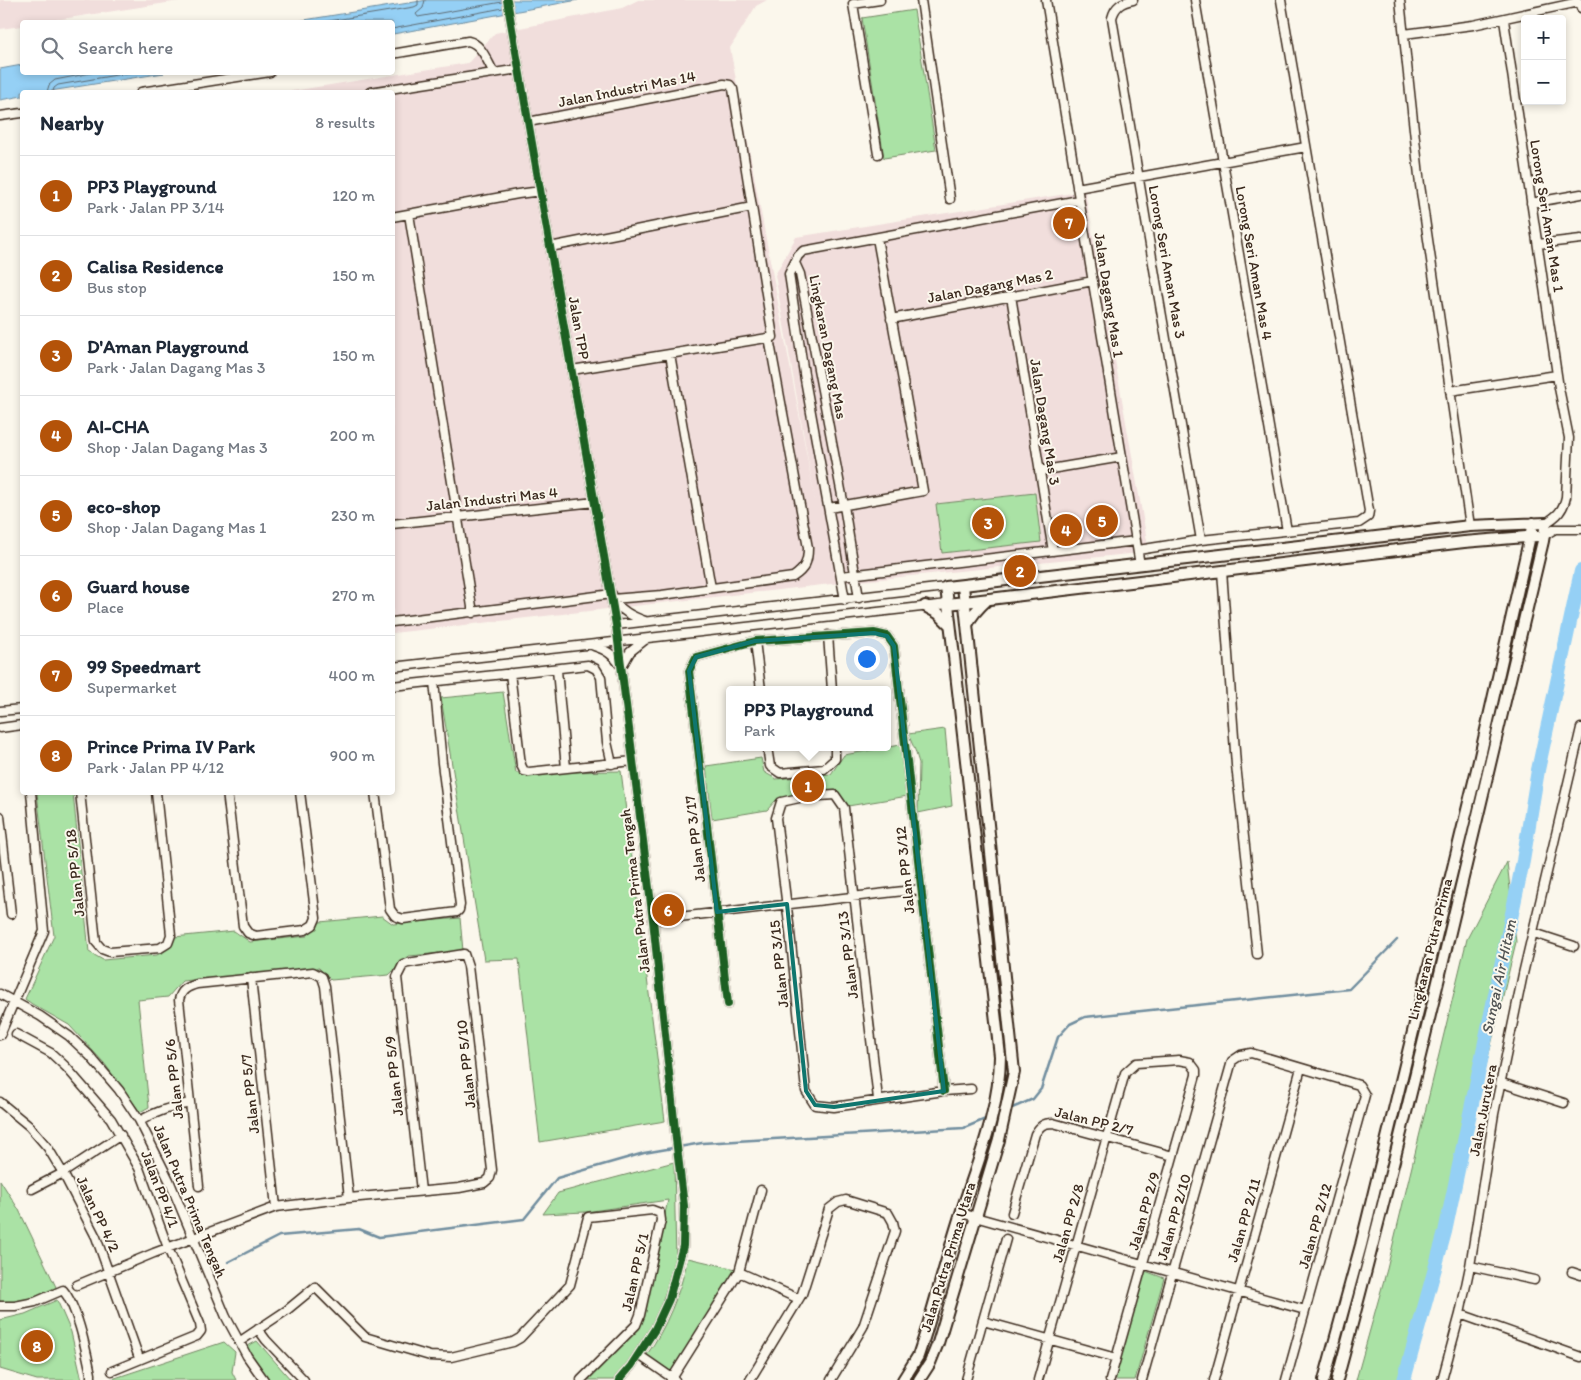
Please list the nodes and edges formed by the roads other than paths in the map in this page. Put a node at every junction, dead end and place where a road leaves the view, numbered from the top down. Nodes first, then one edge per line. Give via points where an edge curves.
1 (507, 0) edge
2 (880, 0) edge
3 (921, 0) edge
4 (1046, 0) edge
5 (1133, 0) edge
6 (1195, 0) edge
7 (1281, 0) edge
8 (1400, 0) edge
9 (1581, 8) edge
10 (1504, 20) junction
11 (1404, 34) junction
12 (395, 53) edge
13 (519, 68) junction
14 (494, 73) junction
15 (251, 75) edge
16 (154, 90) edge
17 (383, 90) edge
18 (20, 113) edge
19 (0, 116) edge
20 (528, 122) junction
21 (1306, 147) junction
22 (878, 154) dead end
23 (1223, 162) junction
24 (1139, 177) junction
25 (1077, 188) junction
26 (541, 191) junction
27 (1581, 194) edge
28 (950, 199) dead end
29 (1079, 200) junction
30 (1531, 203) junction
31 (752, 207) junction
32 (409, 214) junction
33 (395, 216) edge
34 (877, 238) junction
35 (1581, 239) edge
36 (1538, 244) junction
37 (550, 247) junction
38 (795, 263) junction
39 (1093, 281) junction
40 (1011, 296) junction
41 (892, 319) junction
42 (769, 338) junction
43 (670, 354) junction
44 (572, 370) junction
45 (1557, 375) junction
46 (1450, 391) junction
47 (1122, 457) junction
48 (1040, 471) junction
49 (595, 502) junction
50 (844, 506) junction
51 (829, 508) junction
52 (458, 516) junction
53 (395, 524) edge
54 (1533, 524) junction
55 (1470, 526) junction
56 (1550, 526) junction
57 (1581, 529) edge
58 (1287, 531) junction
59 (1531, 536) junction
60 (1543, 536) junction
61 (1202, 540) junction
62 (1136, 541) junction
63 (1138, 550) junction
64 (1053, 551) junction
65 (1140, 565) junction
66 (1222, 571) junction
67 (855, 575) junction
68 (842, 576) junction
69 (963, 586) junction
70 (946, 587) junction
71 (711, 588) junction
72 (612, 597) junction
73 (859, 598) junction
74 (988, 599) junction
75 (845, 600) junction
76 (964, 601) junction
77 (948, 604) junction
78 (925, 606) junction
79 (473, 612) junction
80 (395, 622) edge
81 (648, 622) junction
82 (616, 626) junction
83 (951, 626) junction
84 (967, 626) junction
85 (828, 635) junction
86 (648, 638) junction
87 (619, 641) junction
88 (755, 641) junction
89 (591, 644) junction
90 (622, 666) junction
91 (395, 667) edge
92 (557, 670) junction
93 (510, 673) junction
94 (434, 681) junction
95 (395, 686) edge
96 (760, 686) edge
97 (832, 686) edge
98 (20, 709) edge
99 (0, 711) edge
100 (20, 726) edge
101 (0, 728) edge
102 (1581, 728) edge
103 (768, 751) edge
104 (835, 751) edge
105 (634, 761) junction
106 (612, 764) junction
107 (566, 768) junction
108 (31, 795) edge
109 (80, 795) edge
110 (156, 795) edge
111 (227, 795) edge
112 (300, 795) edge
113 (374, 795) edge
114 (0, 816) edge
115 (776, 818) joint
116 (921, 889) junction
117 (854, 896) junction
118 (787, 904) junction
119 (717, 912) junction
120 (11, 914) dead end
121 (653, 920) junction
122 (1534, 933) junction
123 (1574, 946) dead end
124 (464, 954) joint
125 (1257, 954) dead end
126 (251, 978) junction
127 (0, 994) edge
128 (15, 1002) junction
129 (728, 1004) dead end
130 (16, 1034) dead end
131 (0, 1035) edge
132 (1302, 1068) junction
133 (1124, 1073) joint
134 (1502, 1083) junction
135 (971, 1090) dead end
136 (944, 1091) junction
137 (878, 1099) junction
138 (0, 1102) edge
139 (190, 1103) junction
140 (1564, 1103) dead end
141 (140, 1121) junction
142 (121, 1135) junction
143 (1106, 1138) junction
144 (1173, 1156) junction
145 (63, 1173) junction
146 (200, 1186) dead end
147 (32, 1189) dead end
148 (761, 1190) dead end
149 (421, 1191) junction
150 (349, 1198) junction
151 (276, 1207) junction
152 (961, 1213) junction
153 (1012, 1213) dead end
154 (975, 1217) junction
155 (192, 1239) junction
156 (1006, 1239) dead end
157 (1075, 1245) junction
158 (168, 1248) junction
159 (1143, 1264) junction
160 (1470, 1266) junction
161 (109, 1272) junction
162 (739, 1272) junction
163 (1572, 1272) dead end
164 (1172, 1273) junction
165 (1581, 1275) edge
166 (1534, 1280) dead end
167 (76, 1285) dead end
168 (1239, 1292) junction
169 (799, 1299) junction
170 (0, 1306) edge
171 (1305, 1310) junction
172 (1460, 1314) junction
173 (983, 1321) junction
174 (258, 1329) junction
175 (1049, 1339) junction
176 (239, 1342) junction
177 (639, 1355) junction
178 (1581, 1357) edge
179 (139, 1358) junction
180 (1116, 1358) junction
181 (112, 1371) dead end
182 (91, 1380) edge
183 (264, 1380) edge
184 (304, 1380) edge
185 (581, 1380) edge
186 (619, 1380) edge
187 (673, 1380) edge
188 (750, 1380) edge
189 (831, 1380) edge
190 (903, 1380) edge
191 (919, 1380) edge
192 (966, 1380) edge
193 (1038, 1380) edge
194 (1110, 1380) edge
195 (1142, 1380) edge
196 (1214, 1380) edge
197 (1286, 1380) edge
198 (1324, 1380) edge
199 (1337, 1380) edge
200 (1442, 1380) edge

1 - 13 street, Jalan TPP
2 - 22 street via 853,4
3 - 28 street
4 - 25 street, Jalan Dagang Mas 1
5 - 24 street, Lorong Seri Aman Mas 3 via 1119,5 1112,18
6 - 23 street, Lorong Seri Aman Mas 4
7 - 21 street
8 - 11 street
9 - 10 street via 1579,2
10 - 11 street
10 - 30 street, Lorong Seri Aman Mas 1
11 - 46 street via 1420,185
12 - 14 street via 468,41 476,43
13 - 14 street
13 - 20 street, Jalan TPP
14 - 17 street
15 - 16 street
18 - 19 street
20 - 26 street, Jalan TPP
20 - 31 street, Jalan Industri Mas 14 via 730,85
21 - 23 street
21 - 58 street via 1369,511 1366,519 1359,523
23 - 24 street
23 - 58 street, Lorong Seri Aman Mas 4
24 - 25 street
24 - 61 street, Lorong Seri Aman Mas 3
25 - 29 street, Jalan Dagang Mas 1
26 - 32 street
26 - 37 street, Jalan TPP
27 - 30 street
29 - 34 street
29 - 39 street, Jalan Dagang Mas 1
30 - 36 street, Lorong Seri Aman Mas 1
31 - 37 street
31 - 42 street via 774,337
32 - 33 street
32 - 52 street
34 - 38 street via 803,251
34 - 41 street
35 - 36 street
36 - 45 street, Lorong Seri Aman Mas 1
37 - 44 street, Jalan TPP
38 - 50 street, Lingkaran Dagang Mas via 800,274
38 - 51 street, Lingkaran Dagang Mas via 789,274
39 - 40 street, Jalan Dagang Mas 2
39 - 47 street, Jalan Dagang Mas 1
40 - 41 street, Jalan Dagang Mas 2
40 - 48 street, Jalan Dagang Mas 3
41 - 50 street via 923,491
42 - 43 street
42 - 71 street via 808,560 802,571 793,576
43 - 44 street
43 - 71 street
44 - 49 street, Jalan TPP
45 - 46 street
45 - 56 street, Lorong Seri Aman Mas 1 via 1568,438 1566,498
46 - 55 street
47 - 48 street
47 - 62 street, Jalan Dagang Mas 1
48 - 64 street, Jalan Dagang Mas 3
49 - 52 street, Jalan Industri Mas 4
49 - 72 street, Jalan TPP
50 - 51 street
50 - 67 street, Lingkaran Dagang Mas
51 - 68 street, Lingkaran Dagang Mas
52 - 53 street, Jalan Industri Mas 4
52 - 79 street
54 - 55 main road
54 - 56 main road
54 - 59 main road, Lingkaran Putra Prima
55 - 65 main road
56 - 57 street
56 - 60 main road, Lingkaran Putra Prima
58 - 61 street
59 - 60 main road
59 - 66 main road
59 - 198 main road, Lingkaran Putra Prima via 1364,1235
60 - 199 main road, Lingkaran Putra Prima via 1427,1027
61 - 63 street
62 - 63 street, Jalan Dagang Mas 1
62 - 64 street
63 - 65 street, Jalan Dagang Mas 1
64 - 67 street
65 - 69 main road
66 - 74 main road
66 - 125 street via 1236,764
67 - 68 street
67 - 73 street, Lingkaran Dagang Mas
68 - 75 street, Lingkaran Dagang Mas
69 - 70 main road
69 - 76 main road, Jalan Putra Prima Utara
70 - 73 street
70 - 77 main road, Jalan Putra Prima Utara
71 - 72 street via 662,595
72 - 79 street
72 - 81 street via 622,610
72 - 82 street, Jalan TPP
73 - 75 street
74 - 76 main road
74 - 84 main road via 974,612
75 - 81 street
76 - 77 main road
76 - 84 main road, Jalan Putra Prima Utara
77 - 78 street
77 - 83 main road, Jalan Putra Prima Utara
78 - 83 main road
78 - 86 street
79 - 80 street
81 - 82 street
82 - 87 street, Jalan TPP
83 - 152 main road, Jalan Putra Prima Utara via 1000,1056 994,1103
84 - 154 main road, Jalan Putra Prima Utara via 1014,1072 999,1140
85 - 88 street
85 - 97 street
85 - 116 street, Jalan PP 3/12 via 874,633 887,636 894,646
86 - 87 street
86 - 90 street via 630,652
87 - 89 street
87 - 90 street, Jalan Putra Prima Tengah
88 - 96 street
88 - 119 street, Jalan PP 3/17 via 696,657 689,671
89 - 90 street via 605,649
89 - 91 street
90 - 105 street, Jalan Putra Prima Tengah
92 - 93 street
92 - 106 street via 588,666 596,669 601,677
92 - 107 street
93 - 94 street
93 - 107 street via 520,764 524,771
94 - 95 street
94 - 113 street via 459,910 452,914 403,919 395,916 390,909
98 - 99 street
100 - 101 street
102 - 122 street, Jalan Jurutera
103 - 104 street via 770,766 780,773 824,769 835,759
105 - 106 street
105 - 121 street, Jalan Putra Prima Tengah
106 - 107 street
108 - 128 street via 44,931
109 - 110 street, Jalan PP 5/18 via 96,942 110,952 160,948 168,943 171,935
111 - 112 street via 243,926 256,936 305,930 313,925 316,918
114 - 120 street
115 - 117 street, Jalan PP 3/13 via 782,802 835,795 844,808
115 - 118 street, Jalan PP 3/15
116 - 117 street
116 - 136 street, Jalan PP 3/12
117 - 118 street
117 - 137 street, Jalan PP 3/13
118 - 119 street
118 - 137 street, Jalan PP 3/15 via 806,1091 815,1105 834,1107
119 - 121 street
119 - 129 street, Jalan PP 3/17
121 - 177 street, Jalan Putra Prima Tengah via 684,1206 683,1246 669,1299
122 - 123 street
122 - 134 street, Jalan Jurutera
124 - 149 street, Jalan PP 5/9 via 408,963 403,965 397,977
124 - 149 street, Jalan PP 5/10 via 492,1170 484,1183
126 - 139 street, Jalan PP 5/6 via 190,986 180,994
126 - 150 street via 313,972 324,981
126 - 151 street, Jalan PP 5/7
127 - 128 street, Jalan Putra Prima Tengah
128 - 131 street
128 - 141 street, Jalan Putra Prima Tengah via 69,1036 89,1055
130 - 142 street, Jalan PP 4/1 via 51,1053 66,1067
132 - 164 street, Jalan PP 2/10 via 1251,1053 1232,1062
132 - 168 street, Jalan PP 2/11
132 - 171 street, Jalan PP 2/12 via 1355,1084 1364,1091 1364,1102
133 - 143 street, Jalan PP 2/8
133 - 144 street, Jalan PP 2/9 via 1136,1063 1179,1060 1190,1062 1196,1070
134 - 140 street
134 - 160 street, Jalan Jurutera via 1494,1114
135 - 136 street
136 - 137 street
138 - 145 street, Jalan PP 4/2 via 29,1126
139 - 141 street via 168,1108
139 - 146 street, Jalan PP 5/6
141 - 155 street, Jalan Putra Prima Tengah via 169,1180
142 - 145 street
142 - 158 street, Jalan PP 4/1 via 139,1168
143 - 144 street, Jalan PP 2/7
143 - 153 street, Jalan PP 2/7 via 1053,1123 1039,1128
143 - 157 street, Jalan PP 2/8
144 - 159 street, Jalan PP 2/9
145 - 147 street
145 - 161 street, Jalan PP 4/2 via 96,1237
148 - 162 street
149 - 150 street
150 - 151 street
151 - 155 street
152 - 154 street
152 - 190 main road, Jalan Putra Prima Utara via 918,1356
154 - 157 street
154 - 191 main road, Jalan Putra Prima Utara via 938,1343
155 - 158 street
155 - 176 street, Jalan Putra Prima Tengah
156 - 173 street
157 - 159 street
157 - 175 street, Jalan PP 2/8
158 - 161 street
158 - 179 street, Jalan PP 4/1 via 201,1331 197,1336
159 - 164 street
159 - 180 street, Jalan PP 2/9
160 - 166 street
160 - 172 street, Jalan Jurutera
161 - 167 street
161 - 179 street, Jalan PP 4/2
162 - 169 street
162 - 187 street
163 - 165 street
164 - 168 street
164 - 195 street, Jalan PP 2/10
168 - 171 street
168 - 196 street, Jalan PP 2/11
169 - 188 street
169 - 189 street via 830,1209 846,1200 888,1213 895,1231 863,1327
170 - 182 street via 35,1302 63,1290 82,1332
171 - 197 street, Jalan PP 2/12
172 - 178 street
172 - 200 street, Jalan Jurutera
173 - 175 street
173 - 192 street
174 - 176 street
174 - 184 street
174 - 185 street, Jalan PP 5/1 via 315,1287 365,1337 439,1358 504,1345 520,1338 570,1285 588,1217 652,1210 660,1213 636,1325
175 - 180 street
175 - 193 street, Jalan PP 2/8
176 - 183 street, Jalan Putra Prima Tengah
177 - 186 street
177 - 187 street
179 - 181 street
180 - 194 street, Jalan PP 2/9

